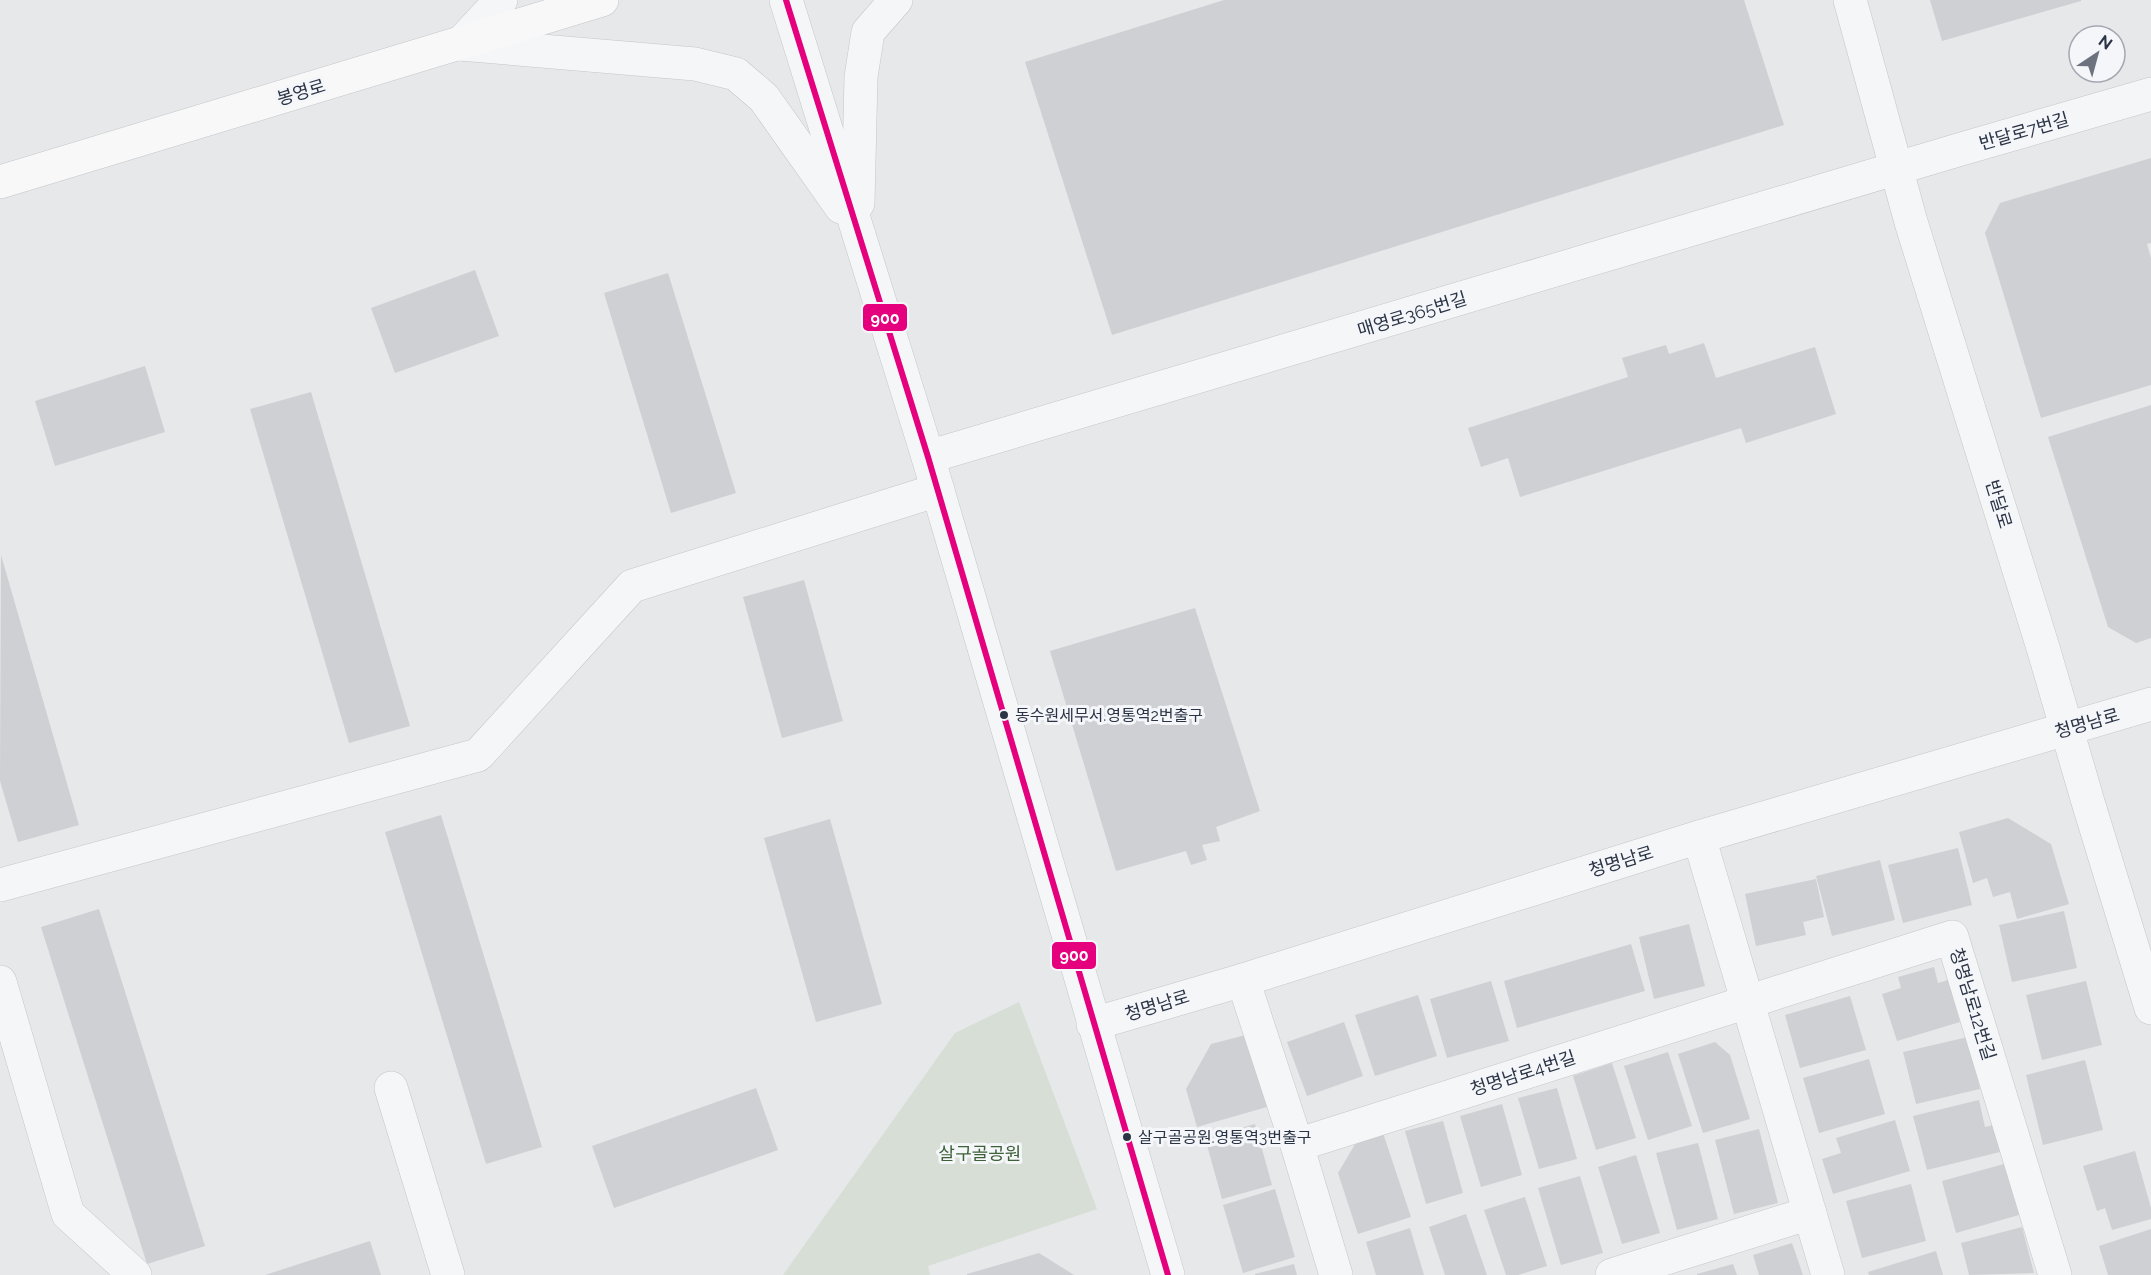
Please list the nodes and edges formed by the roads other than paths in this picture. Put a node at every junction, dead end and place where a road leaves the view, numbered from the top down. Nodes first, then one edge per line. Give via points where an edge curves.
1 (501, 0) edge
2 (602, 0) edge
3 (786, 0) edge
4 (896, 0) edge
5 (1850, 0) edge
6 (460, 44) junction
7 (2151, 94) edge
8 (1896, 169) junction
9 (0, 182) edge
10 (858, 231) junction
11 (928, 458) junction
12 (938, 490) junction
13 (2151, 704) edge
14 (2067, 728) junction
15 (1699, 837) junction
16 (0, 885) edge
17 (1243, 980) junction
18 (0, 982) edge
19 (1749, 1002) junction
20 (2151, 1008) edge
21 (1093, 1024) junction
22 (391, 1088) dead end
23 (1297, 1144) junction
24 (1810, 1213) junction
25 (135, 1275) edge
26 (448, 1275) edge
27 (1168, 1275) edge
28 (1336, 1275) edge
29 (1612, 1275) edge
30 (1828, 1275) edge
31 (2055, 1275) edge

1 - 6 street
2 - 6 main road, 봉영로
3 - 10 street
4 - 10 street via 868,32 861,77
5 - 8 street, 반달로
6 - 9 main road, 봉영로
6 - 10 street via 695,64 736,75 764,98
7 - 8 street, 반달로7번길
8 - 11 street, 매영로365번길
8 - 14 street, 반달로
10 - 11 street
11 - 12 street
12 - 16 street via 632,586 478,755
12 - 21 street
13 - 14 street, 청명남로
14 - 15 street, 청명남로
14 - 20 street, 반달로
15 - 17 street, 청명남로
15 - 19 street
17 - 21 street, 청명남로
17 - 23 street
18 - 25 street via 68,1214
19 - 23 street, 청명남로4번길
19 - 24 street
19 - 31 street, 청명남로12번길 via 1952,937
21 - 27 street
22 - 26 street
23 - 28 street
24 - 29 street
24 - 30 street

